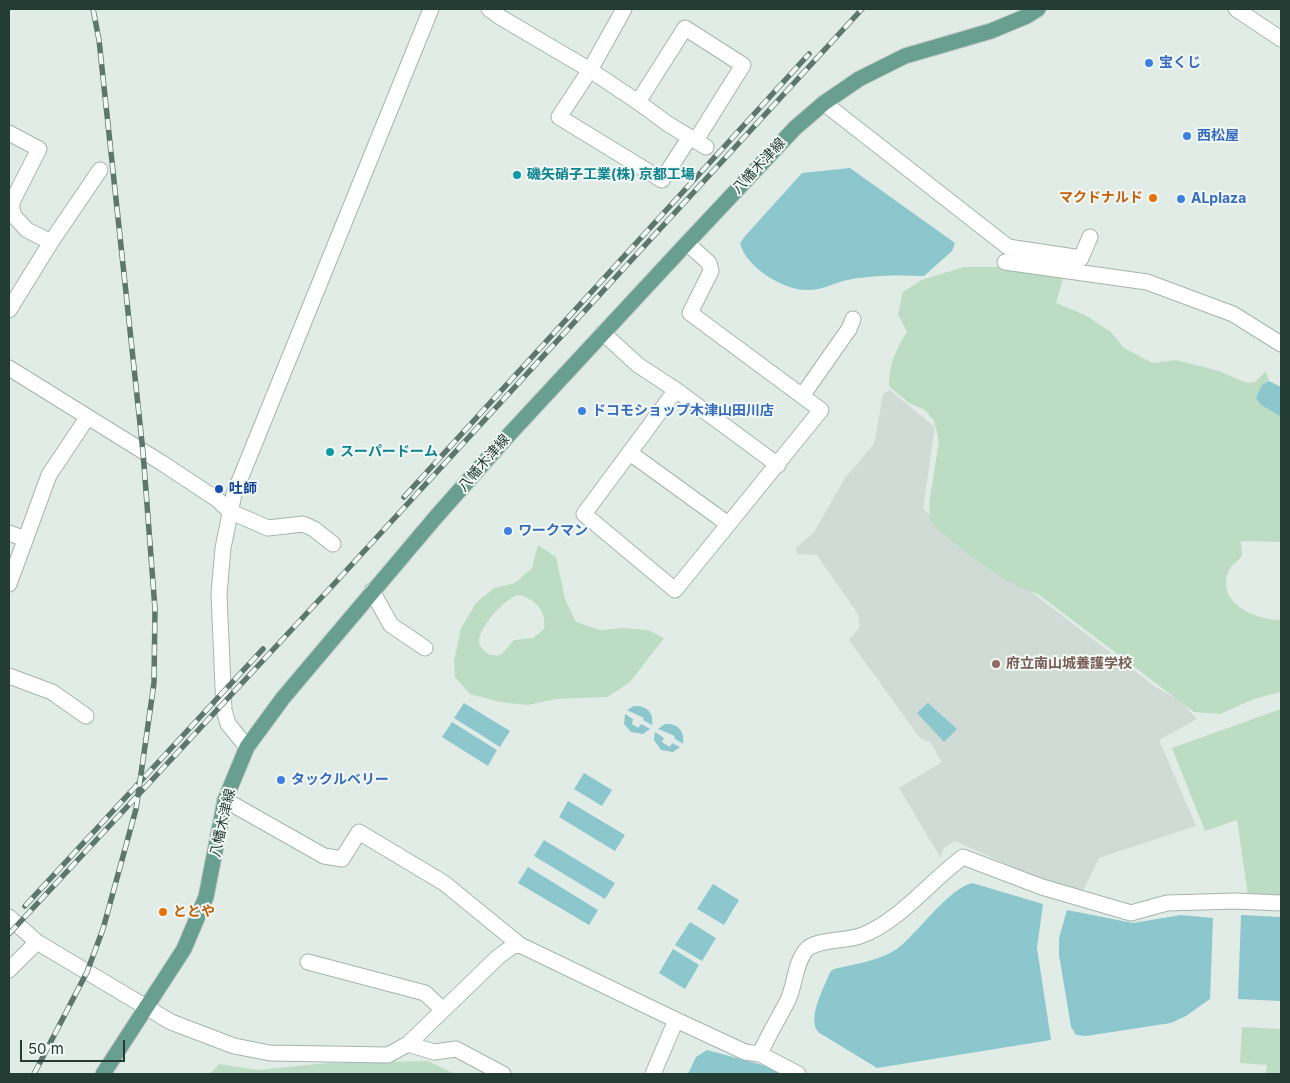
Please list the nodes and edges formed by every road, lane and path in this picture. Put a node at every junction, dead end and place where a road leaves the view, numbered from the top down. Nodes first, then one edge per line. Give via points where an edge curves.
1 (489, 9) edge
2 (624, 9) edge
3 (1038, 9) edge
4 (1236, 9) edge
5 (426, 11) edge
6 (1281, 39) edge
7 (590, 70) junction
8 (638, 102) junction
9 (824, 103) junction
10 (9, 133) edge
11 (697, 141) junction
12 (100, 170) dead end
13 (1090, 237) dead end
14 (51, 242) junction
15 (687, 243) junction
16 (1005, 262) dead end
17 (9, 310) edge
18 (853, 320) dead end
19 (604, 333) junction
20 (1281, 344) edge
21 (9, 368) edge
22 (676, 390) junction
23 (802, 396) junction
24 (87, 418) junction
25 (630, 453) junction
26 (778, 465) junction
27 (229, 511) junction
28 (728, 524) junction
29 (9, 533) edge
30 (25, 539) junction
31 (333, 544) dead end
32 (9, 584) edge
33 (372, 591) junction
34 (425, 648) dead end
35 (9, 676) edge
36 (86, 716) dead end
37 (247, 747) junction
38 (225, 800) junction
39 (1281, 903) edge
40 (9, 918) edge
41 (37, 942) junction
42 (520, 945) junction
43 (308, 962) dead end
44 (9, 970) edge
45 (147, 1008) junction
46 (443, 1010) junction
47 (676, 1020) junction
48 (408, 1044) junction
49 (760, 1054) junction
50 (103, 1074) edge
51 (503, 1074) edge
52 (653, 1074) edge
53 (798, 1074) edge

1 - 7 street
2 - 7 street
3 - 9 main road, 八幡木津線 via 991,31 905,56 859,79
4 - 6 street
5 - 27 street
7 - 8 street
7 - 11 street via 560,117 662,180
8 - 11 street
8 - 11 street via 685,28 743,65
9 - 13 street via 1008,247 1081,258
9 - 15 main road, 八幡木津線 via 795,128
10 - 14 street via 39,149 12,202 14,216 27,230
12 - 14 street
14 - 17 street
15 - 19 main road, 八幡木津線
15 - 23 street via 709,263 712,271 690,313
16 - 20 street via 1147,282 1225,310
18 - 23 street
19 - 22 street via 638,365
19 - 33 main road, 八幡木津線 via 505,439
21 - 24 street
22 - 25 street
22 - 26 street
23 - 26 street via 821,410
24 - 27 street via 162,463 218,500
24 - 30 street via 49,474
25 - 28 street
25 - 28 street via 584,514 675,590
26 - 28 street
27 - 31 street via 268,528 303,524
27 - 37 street via 219,594 224,710 228,724
29 - 30 street
30 - 32 street
33 - 34 street via 391,624
33 - 37 main road, 八幡木津線 via 283,698
35 - 36 street via 52,692
37 - 38 main road, 八幡木津線
38 - 42 street via 324,856 342,859 360,832 444,883
38 - 45 main road, 八幡木津線 via 206,897 184,949
39 - 49 street via 1167,903 1131,913 962,857 887,923 860,936 807,948 788,999
40 - 41 street
41 - 44 street
41 - 45 street
42 - 46 street via 498,957
42 - 47 street
43 - 46 street via 425,994
45 - 48 street via 171,1022 234,1046 270,1053 388,1055
45 - 50 main road, 八幡木津線
46 - 48 street
47 - 49 street via 745,1052
47 - 52 street
48 - 51 street via 434,1052 456,1049
49 - 53 street

